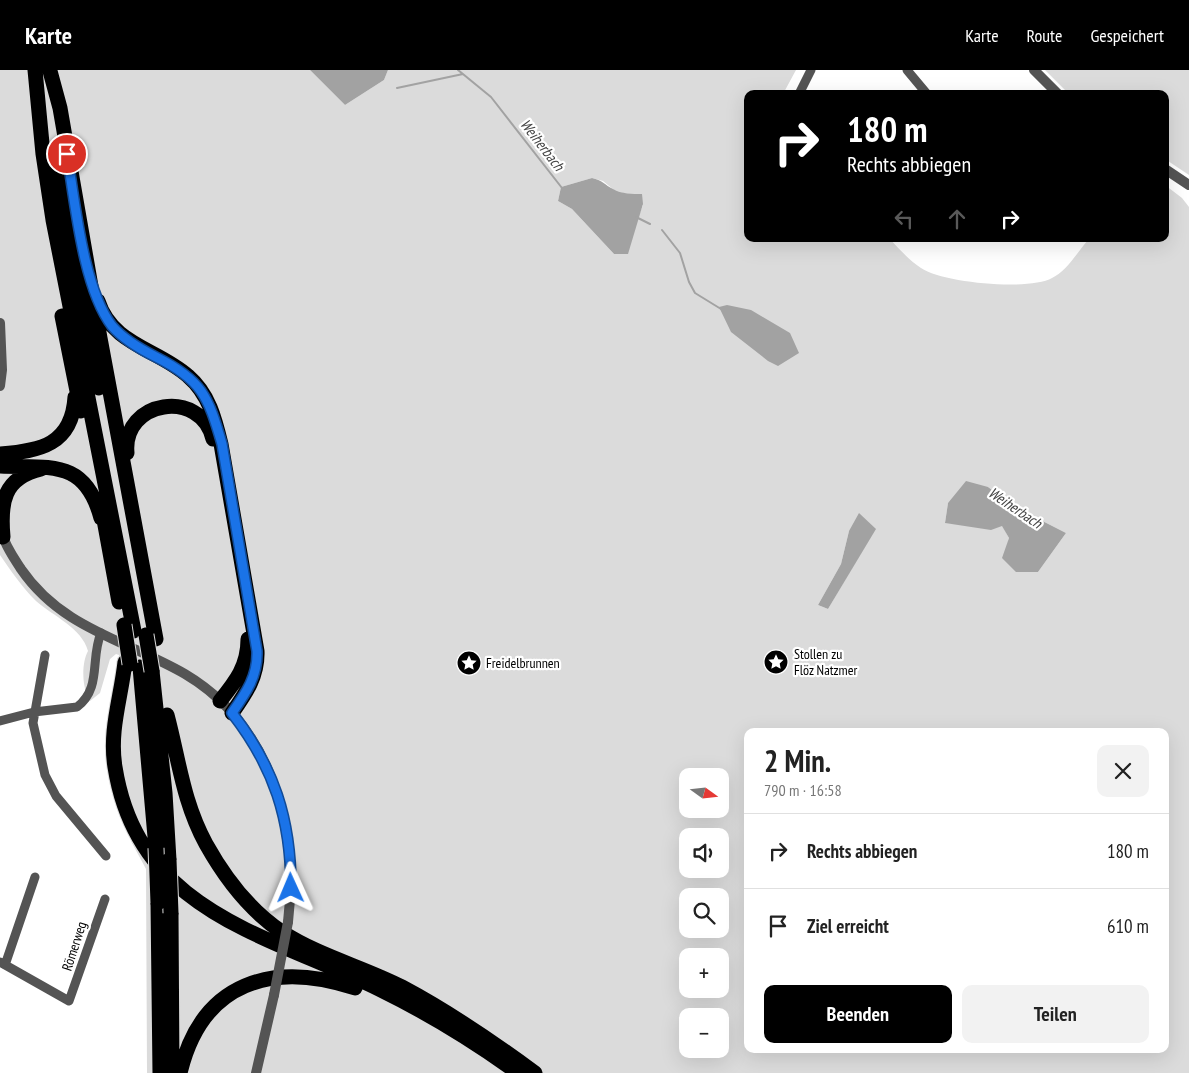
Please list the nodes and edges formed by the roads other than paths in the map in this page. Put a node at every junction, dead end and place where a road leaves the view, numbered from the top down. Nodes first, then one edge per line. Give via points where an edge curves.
1 (45, 70) edge
2 (811, 70) edge
3 (908, 70) edge
4 (1034, 70) edge
5 (801, 90) edge
6 (924, 90) edge
7 (1054, 90) edge
8 (1169, 172) edge
9 (1189, 185) edge
10 (53, 220) junction
11 (87, 268) junction
12 (0, 323) edge
13 (0, 386) edge
14 (76, 386) junction
15 (0, 442) edge
16 (8, 454) edge
17 (0, 466) edge
18 (48, 468) junction
19 (129, 484) junction
20 (1, 532) edge
21 (106, 536) junction
22 (140, 632) junction
23 (101, 633) junction
24 (45, 655) dead end
25 (142, 668) junction
26 (220, 701) junction
27 (34, 712) junction
28 (232, 713) junction
29 (167, 715) junction
30 (0, 721) edge
31 (168, 837) junction
32 (106, 856) dead end
33 (35, 877) dead end
34 (105, 899) dead end
35 (3, 964) edge
36 (417, 1008) junction
37 (160, 1073) edge
38 (172, 1073) edge
39 (180, 1073) edge
40 (256, 1073) edge
41 (518, 1073) edge
42 (535, 1073) edge

1 - 10 highway via 42,145
1 - 11 highway via 60,108
1 - 22 highway via 70,241 136,573
2 - 5 street
3 - 6 street
4 - 7 street
8 - 9 street
10 - 14 highway via 54,271
10 - 22 highway
11 - 19 highway
11 - 28 highway via 100,305 114,328 133,345 188,376 204,395 216,423 257,651 257,670 253,680
12 - 13 street
14 - 16 highway via 73,415 60,436 44,448
14 - 21 highway
15 - 16 highway
17 - 18 highway
18 - 20 highway via 31,472 8,492 0,512
18 - 21 highway via 71,473 89,487
19 - 22 highway
19 - 26 highway via 128,438 139,418 155,408 176,405 194,411 206,423 215,446 248,637 247,660
20 - 23 street via 29,581 47,602
21 - 22 highway
22 - 25 highway, bridge
22 - 25 highway, bridge
23 - 26 street via 186,674
23 - 27 street via 95,653 95,682 83,703 70,709
24 - 27 street
25 - 29 highway
25 - 31 highway
25 - 36 highway via 115,714 115,766 129,818 167,876 198,902 241,929
25 - 37 highway, bridge via 156,848
26 - 28 street
27 - 30 street
27 - 32 street via 34,732 50,787
28 - 40 street, bridge via 248,734 278,792 291,866 288,922
29 - 31 highway via 171,781
29 - 42 highway via 191,813 220,868 253,908 299,941 401,987 452,1016
31 - 38 highway, bridge
33 - 35 street
34 - 35 street, Römerweg via 69,1001
36 - 39 highway via 322,979 291,975 262,979 240,988 208,1014 194,1035
36 - 41 highway

